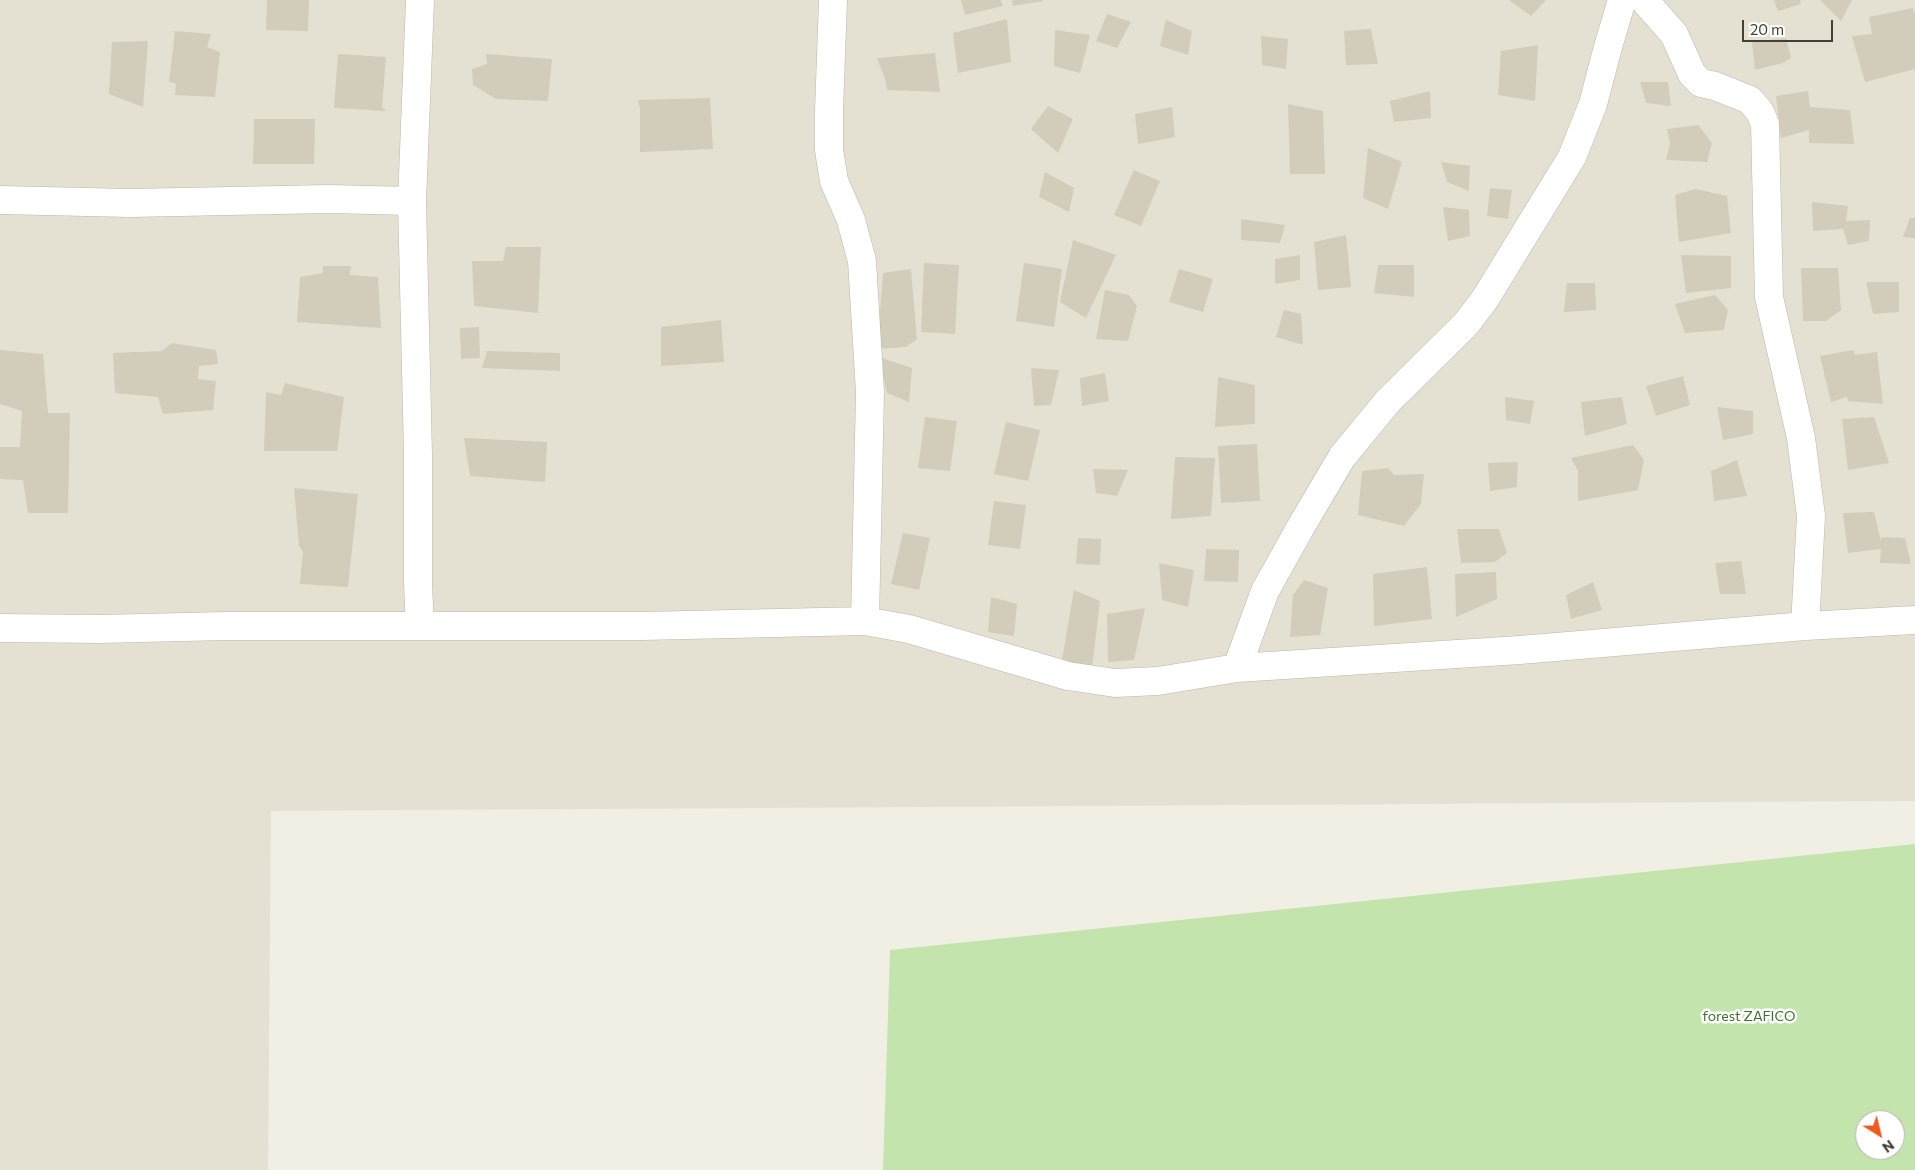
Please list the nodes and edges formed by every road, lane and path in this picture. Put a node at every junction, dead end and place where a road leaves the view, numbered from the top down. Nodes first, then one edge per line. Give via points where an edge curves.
1 (420, 0) edge
2 (833, 0) edge
3 (1622, 0) edge
4 (1644, 0) edge
5 (0, 200) edge
6 (412, 202) junction
7 (1915, 620) edge
8 (865, 621) junction
9 (420, 626) junction
10 (1806, 626) junction
11 (0, 628) edge
12 (1237, 668) junction

1 - 6 street
2 - 8 street via 829,150 834,181 851,220 862,261 870,392
3 - 12 street via 1593,104 1572,157 1476,312 1388,401 1342,457 1265,591
4 - 10 street via 1674,34 1692,74 1701,83 1750,100 1765,124 1769,297 1800,438 1811,516
5 - 6 street via 130,203 328,199
6 - 9 street
7 - 10 street
8 - 9 street
8 - 12 street via 909,629 1068,676 1116,682 1158,681
9 - 11 street
10 - 12 street via 1520,650

